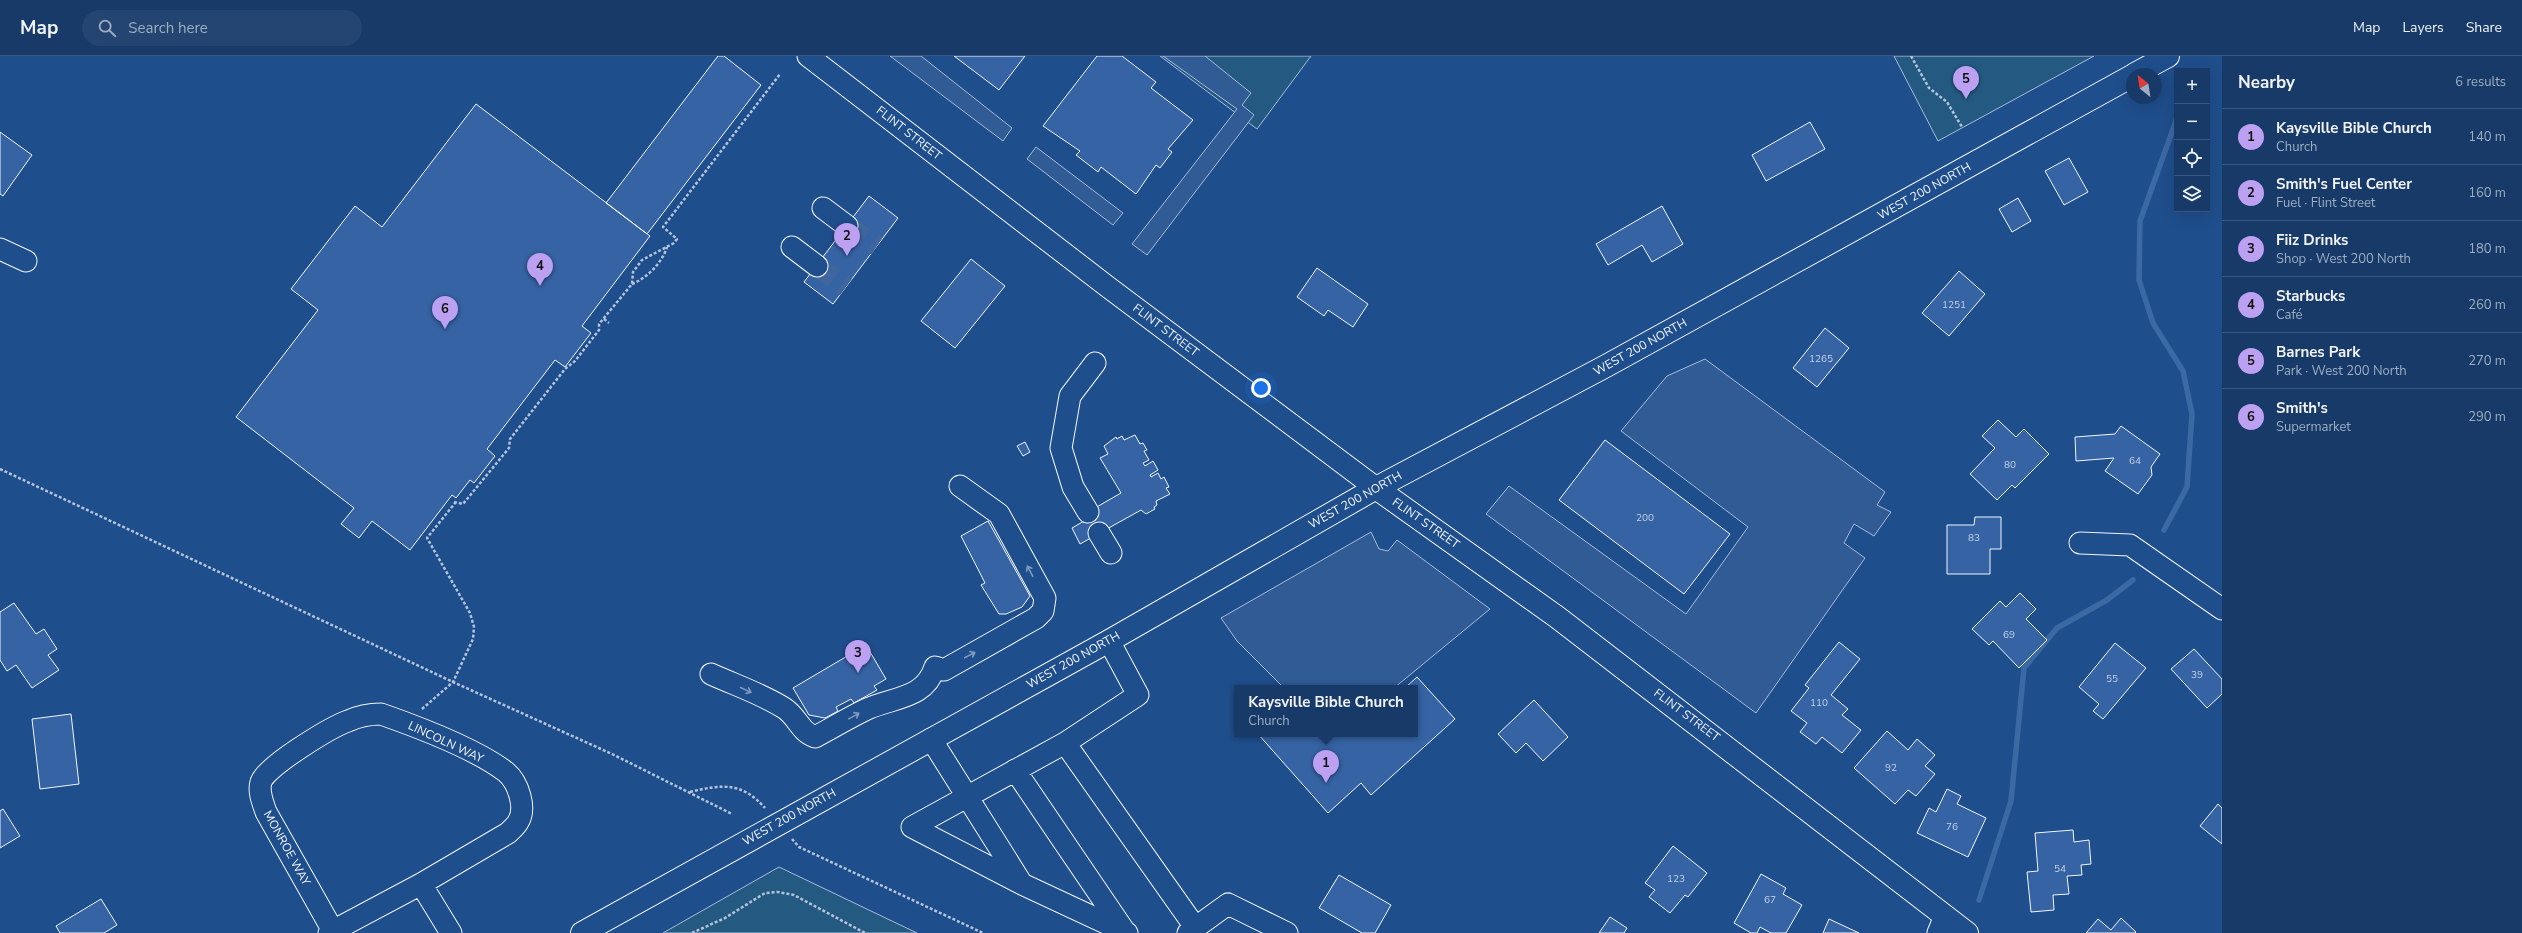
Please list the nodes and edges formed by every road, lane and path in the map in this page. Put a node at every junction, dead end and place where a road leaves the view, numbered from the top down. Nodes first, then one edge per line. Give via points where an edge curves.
1 (808, 56) edge
2 (1911, 56) edge
3 (2168, 56) edge
4 (2146, 68) edge
5 (780, 74) dead end
6 (2126, 79) edge
7 (1962, 127) dead end
8 (823, 208) dead end
9 (847, 226) tunnel mouth
10 (667, 247) junction
11 (792, 247) dead end
12 (0, 249) edge
13 (26, 261) dead end
14 (817, 266) tunnel mouth
15 (632, 284) junction
16 (604, 319) junction
17 (609, 323) dead end
18 (1095, 363) dead end
19 (0, 469) edge
20 (960, 486) dead end
21 (1376, 488) junction
22 (1088, 512) dead end
23 (1099, 533) dead end
24 (2080, 543) dead end
25 (1111, 552) dead end
26 (2222, 609) edge
27 (1109, 641) junction
28 (711, 674) dead end
29 (453, 682) junction
30 (381, 714) joint
31 (410, 725) junction
32 (931, 739) junction
33 (1065, 743) junction
34 (1015, 770) junction
35 (690, 792) junction
36 (967, 796) junction
37 (758, 800) dead end
38 (732, 814) dead end
39 (799, 847) dead end
40 (421, 884) junction
41 (1022, 884) junction
42 (1941, 925) edge
43 (1192, 930) edge
44 (331, 932) edge
45 (451, 933) edge
46 (582, 933) edge
47 (692, 933) edge
48 (865, 933) edge
49 (983, 933) edge
50 (1126, 933) edge
51 (1287, 933) edge
52 (1968, 933) edge

1 - 21 street, FLINT STREET via 1108,287
2 - 7 path via 1929,88 1947,102
3 - 4 main road
5 - 10 path via 663,227 677,239
6 - 21 main road, WEST 200 NORTH via 1606,366
8 - 9 street
10 - 15 path via 666,252 645,279
10 - 15 path via 642,260 633,272
11 - 14 street
12 - 13 street
15 - 16 path
16 - 17 path
16 - 29 path via 585,349 565,369 510,439 509,448 463,504 454,502 427,538 470,613 474,627 473,639
18 - 22 street via 1070,396 1061,448 1073,487
19 - 29 path
28 -> 20 street via 785,708 805,733 815,737 868,708 906,697 931,680 935,667 944,670 1036,618 1043,611 1045,598 1000,514
21 - 27 main road, WEST 200 NORTH
21 - 42 main road, FLINT STREET via 1563,622
23 - 25 street
24 - 26 street via 2130,546
27 - 32 main road, WEST 200 NORTH
27 - 33 street via 1138,695
29 - 31 path via 423,707
29 - 35 path
30 - 31 street, LINCOLN WAY
30 - 44 street, MONROE WAY via 366,714 347,721 266,772 261,782 260,792 266,812
31 - 40 street, LINCOLN WAY via 475,753 507,773 522,801 519,821 508,833
32 - 36 street
32 - 46 main road, WEST 200 NORTH
33 - 34 street
33 - 43 street
34 - 36 street
34 - 50 street
35 - 37 path via 717,786 739,789
35 - 38 path
36 - 41 street
36 - 41 street via 912,827
39 - 49 path
40 - 44 street, LINCOLN WAY
40 - 45 street
41 - 50 street
42 - 52 main road, FLINT STREET
43 - 51 street via 1228,904
47 - 48 path via 725,918 765,893 778,892 794,895

